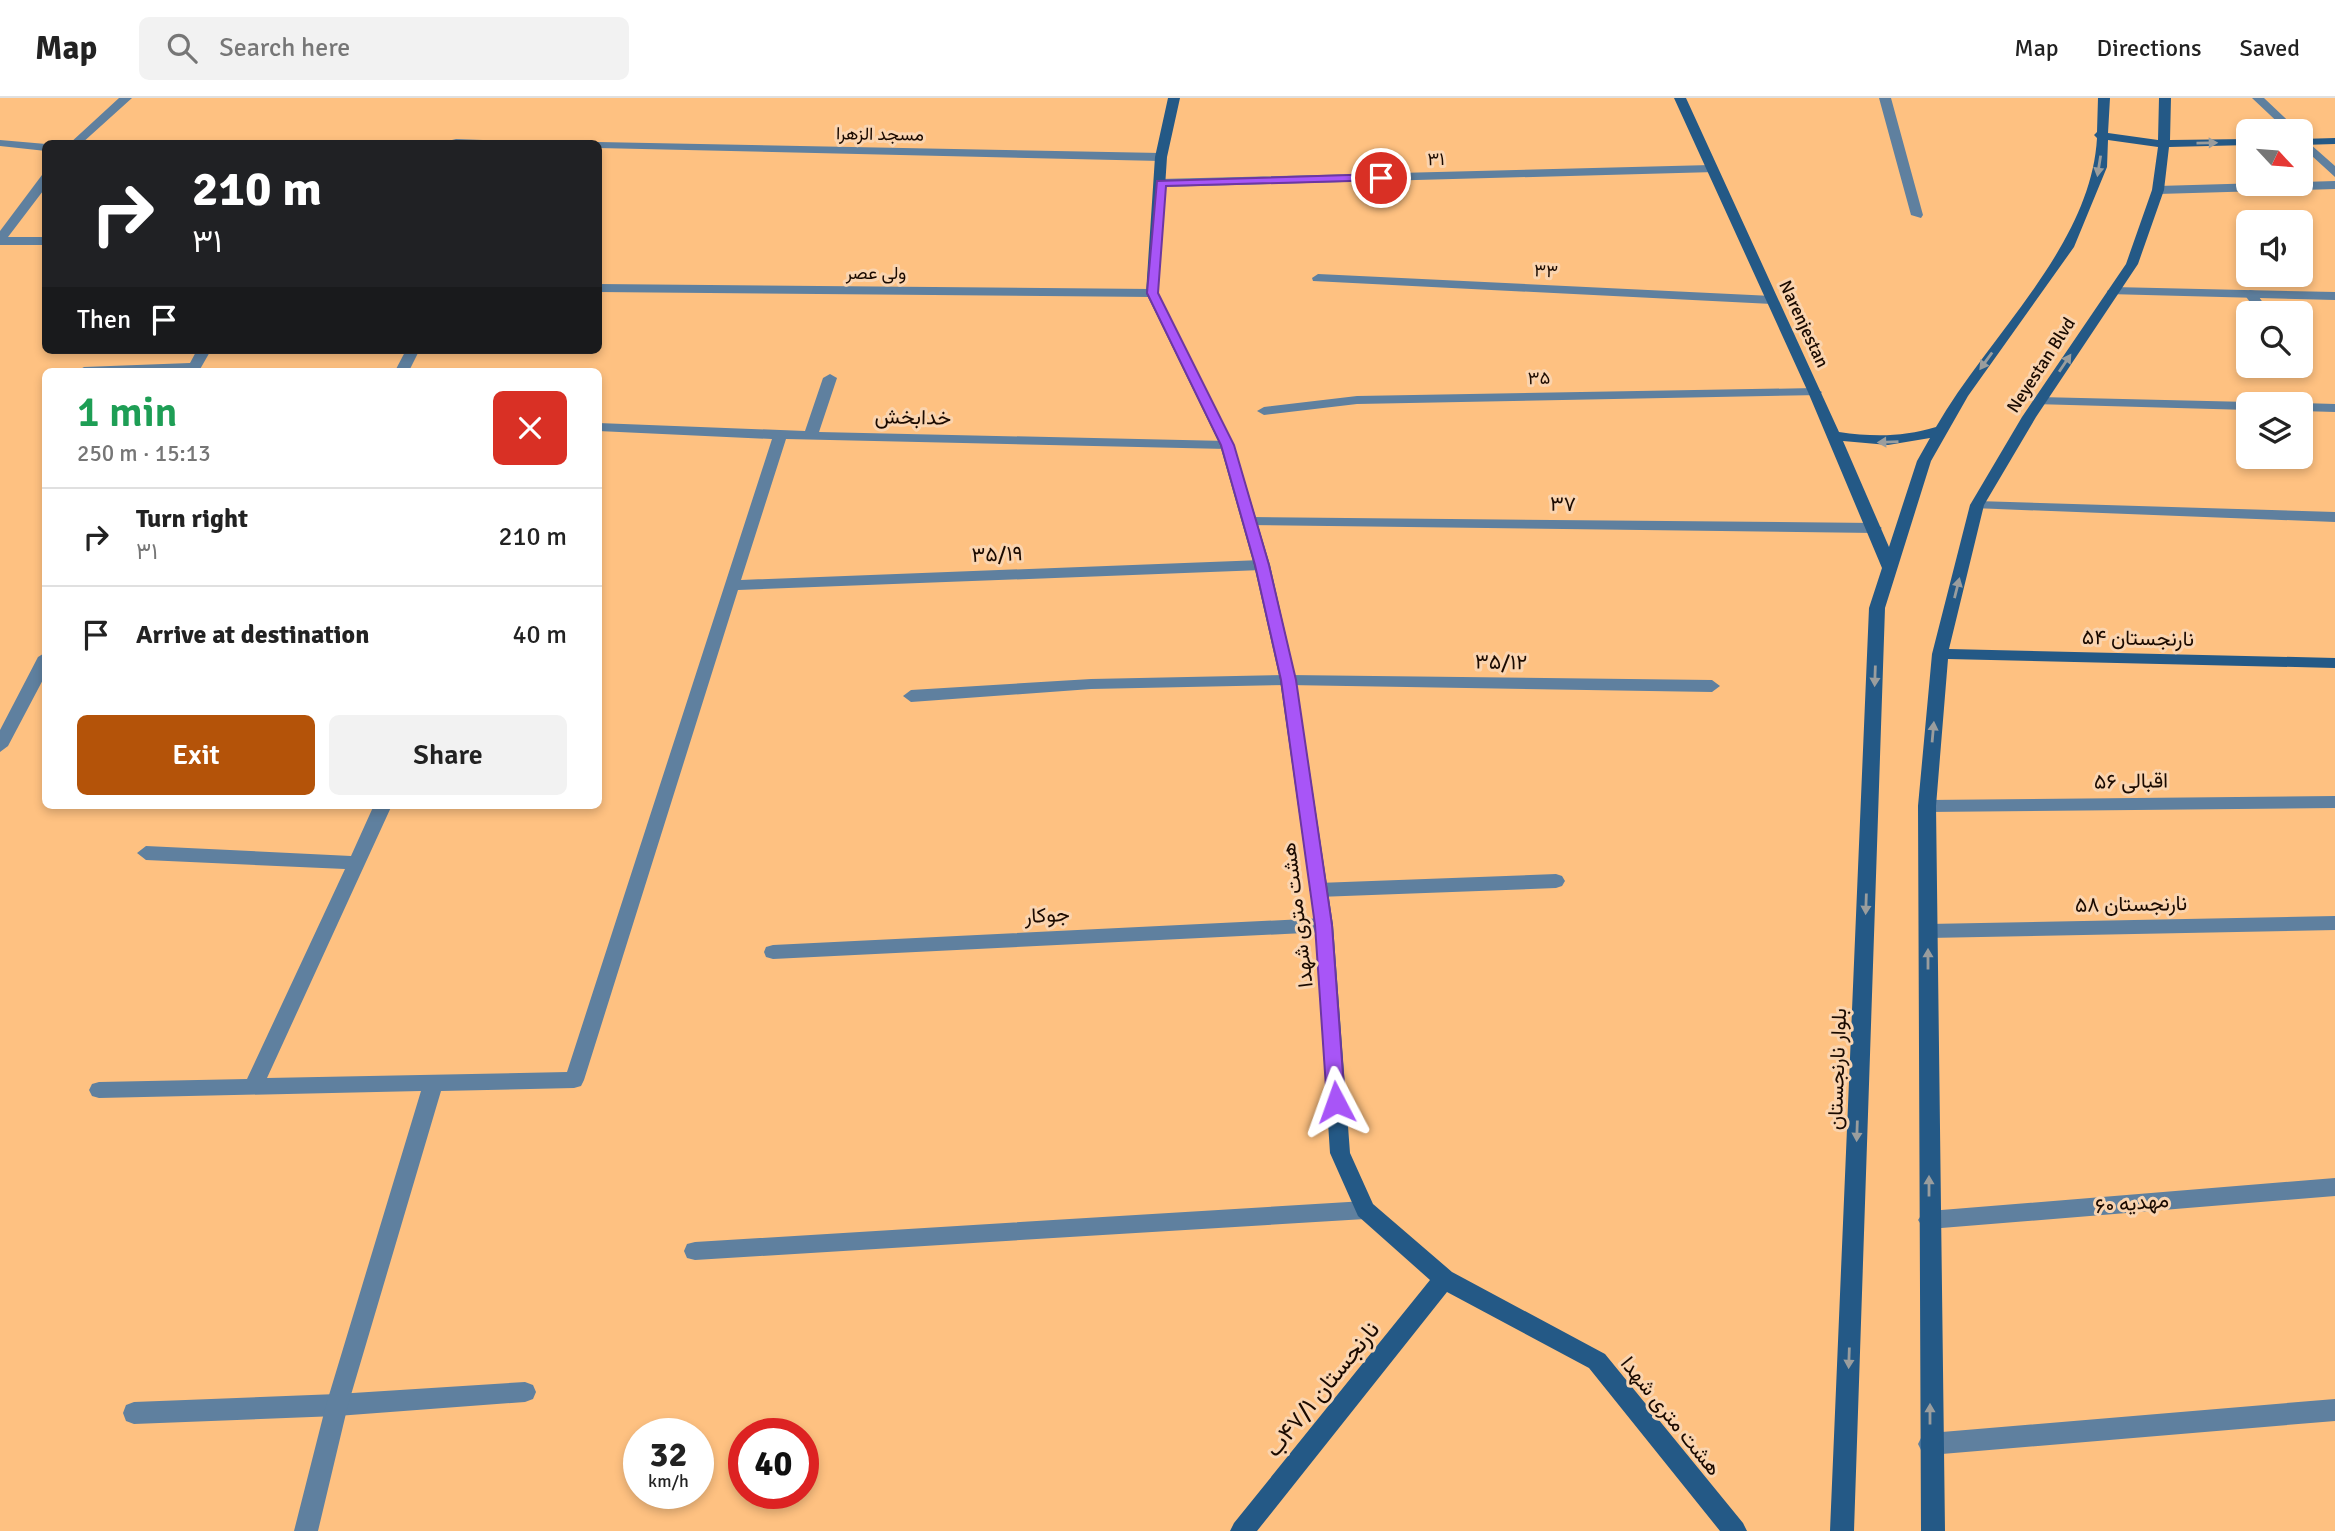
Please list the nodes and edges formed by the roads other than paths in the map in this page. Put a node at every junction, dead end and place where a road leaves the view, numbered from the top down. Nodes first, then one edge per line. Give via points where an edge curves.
1 (126, 98) edge
2 (1174, 98) edge
3 (1680, 98) edge
4 (1885, 98) edge
5 (2104, 98) edge
6 (2165, 98) edge
7 (2258, 98) edge
8 (2280, 119) edge
9 (2100, 135) junction
10 (79, 140) edge
11 (2314, 141) edge
12 (2335, 141) edge
13 (2236, 142) edge
14 (0, 143) edge
15 (2164, 144) junction
16 (602, 145) edge
17 (42, 148) edge
18 (2314, 153) edge
19 (1161, 157) junction
20 (1712, 169) junction
21 (2335, 173) edge
22 (42, 183) edge
23 (1160, 183) junction
24 (2335, 185) edge
25 (2158, 190) junction
26 (1917, 215) dead end
27 (2, 235) edge
28 (42, 240) edge
29 (1318, 278) dead end
30 (602, 288) edge
31 (2113, 291) junction
32 (1152, 293) junction
33 (2250, 294) junction
34 (2335, 296) edge
35 (1772, 300) junction
36 (2255, 301) edge
37 (830, 379) dead end
38 (1815, 392) junction
39 (2039, 401) junction
40 (2236, 406) edge
41 (2313, 407) edge
42 (2335, 408) edge
43 (1264, 411) dead end
44 (602, 427) edge
45 (1941, 430) junction
46 (780, 435) junction
47 (1834, 435) junction
48 (811, 436) junction
49 (1227, 445) junction
50 (1977, 505) junction
51 (2335, 517) edge
52 (1250, 522) junction
53 (1875, 528) junction
54 (1262, 565) junction
55 (1890, 568) junction
56 (733, 585) junction
57 (1940, 654) junction
58 (2335, 663) edge
59 (42, 665) edge
60 (1288, 680) junction
61 (1712, 686) dead end
62 (911, 696) dead end
63 (0, 746) edge
64 (2335, 802) edge
65 (1927, 806) junction
66 (381, 809) edge
67 (146, 853) dead end
68 (357, 863) junction
69 (1556, 881) dead end
70 (1318, 890) junction
71 (2335, 923) edge
72 (1324, 925) junction
73 (1928, 931) junction
74 (773, 952) dead end
75 (433, 1083) junction
76 (254, 1087) junction
77 (99, 1090) dead end
78 (2335, 1187) edge
79 (1364, 1210) junction
80 (1929, 1220) junction
81 (695, 1251) dead end
82 (1444, 1279) junction
83 (525, 1392) dead end
84 (337, 1405) junction
85 (2335, 1410) edge
86 (134, 1413) dead end
87 (1930, 1444) junction
88 (306, 1531) edge
89 (1242, 1531) edge
90 (1735, 1531) edge
91 (1842, 1531) edge
92 (1933, 1531) edge

1 - 10 street
2 - 19 main road
3 - 20 main road, Narenjestan
4 - 26 street
5 - 9 main road
6 - 15 main road, Neyestan Blvd
7 - 8 street
9 - 15 main road
9 -> 45 main road via 2101,167 2068,247 1961,395
11 - 12 main road
15 -> 13 main road
14 - 17 street
15 - 25 main road, Neyestan Blvd
16 - 19 street, مسجد الزهرا
18 - 21 street
19 - 23 main road
20 - 23 street, ۳۱
20 - 35 main road, Narenjestan
22 - 27 street
23 - 32 main road
24 - 25 street
25 - 31 main road, Neyestan Blvd via 2132,264
27 - 28 street
29 - 35 street, ۳۳
30 - 32 street, ولی عصر
31 - 33 street
39 -> 31 main road, Neyestan Blvd
32 - 49 main road, هشت متری شهدا
33 - 34 street
33 - 36 street
35 - 38 main road, Narenjestan
37 - 48 street
38 - 43 street, ۳۵ via 1357,400
38 - 47 main road, Narenjestan
39 - 40 street
39 - 50 main road, Neyestan Blvd
41 - 42 street
44 - 46 street, خدابخش
45 -> 47 main road via 1879,443
45 - 55 main road via 1924,461
46 - 48 street, خدابخش
46 - 56 street
47 - 53 main road, Narenjestan
48 - 49 street, خدابخش
49 - 52 main road, هشت متری شهدا
50 - 51 street
57 -> 50 main road, Neyestan Blvd
52 - 53 street, ۳۷
52 - 54 main road, هشت متری شهدا
53 - 55 main road, Narenjestan
54 - 56 street, ۳۵/۱۹
54 - 60 main road, هشت متری شهدا
55 -> 91 main road, بلوار نارنجستان via 1877,608
56 - 75 street via 574,1080
57 - 58 main road, نارنجستان ۵۴
65 -> 57 main road
59 - 63 street
60 - 61 street, ۳۵/۱۲
60 - 62 street, ۳۵/۱۲ via 1091,684
60 - 70 main road, هشت متری شهدا
64 - 65 street, اقبالی ۵۶
65 - 73 main road
66 - 68 street
67 - 68 street
68 - 76 street
69 - 70 street
70 - 72 main road, هشت متری شهدا
71 - 73 street, نارنجستان ۵۸
72 - 74 street, جوکار
72 - 79 main road, هشت متری شهدا via 1340,1153
80 -> 73 main road
75 - 76 street
75 - 84 street
76 - 77 street
78 - 80 street, مهدیه ۶۰
79 - 81 street
79 - 82 main road, هشت متری شهدا
87 -> 80 main road
82 - 89 main road, نارنجستان ۴۷/۱ب
82 - 90 main road, هشت متری شهدا via 1597,1361
83 - 84 street
84 - 86 street
84 - 88 street
85 - 87 street
87 - 92 main road

